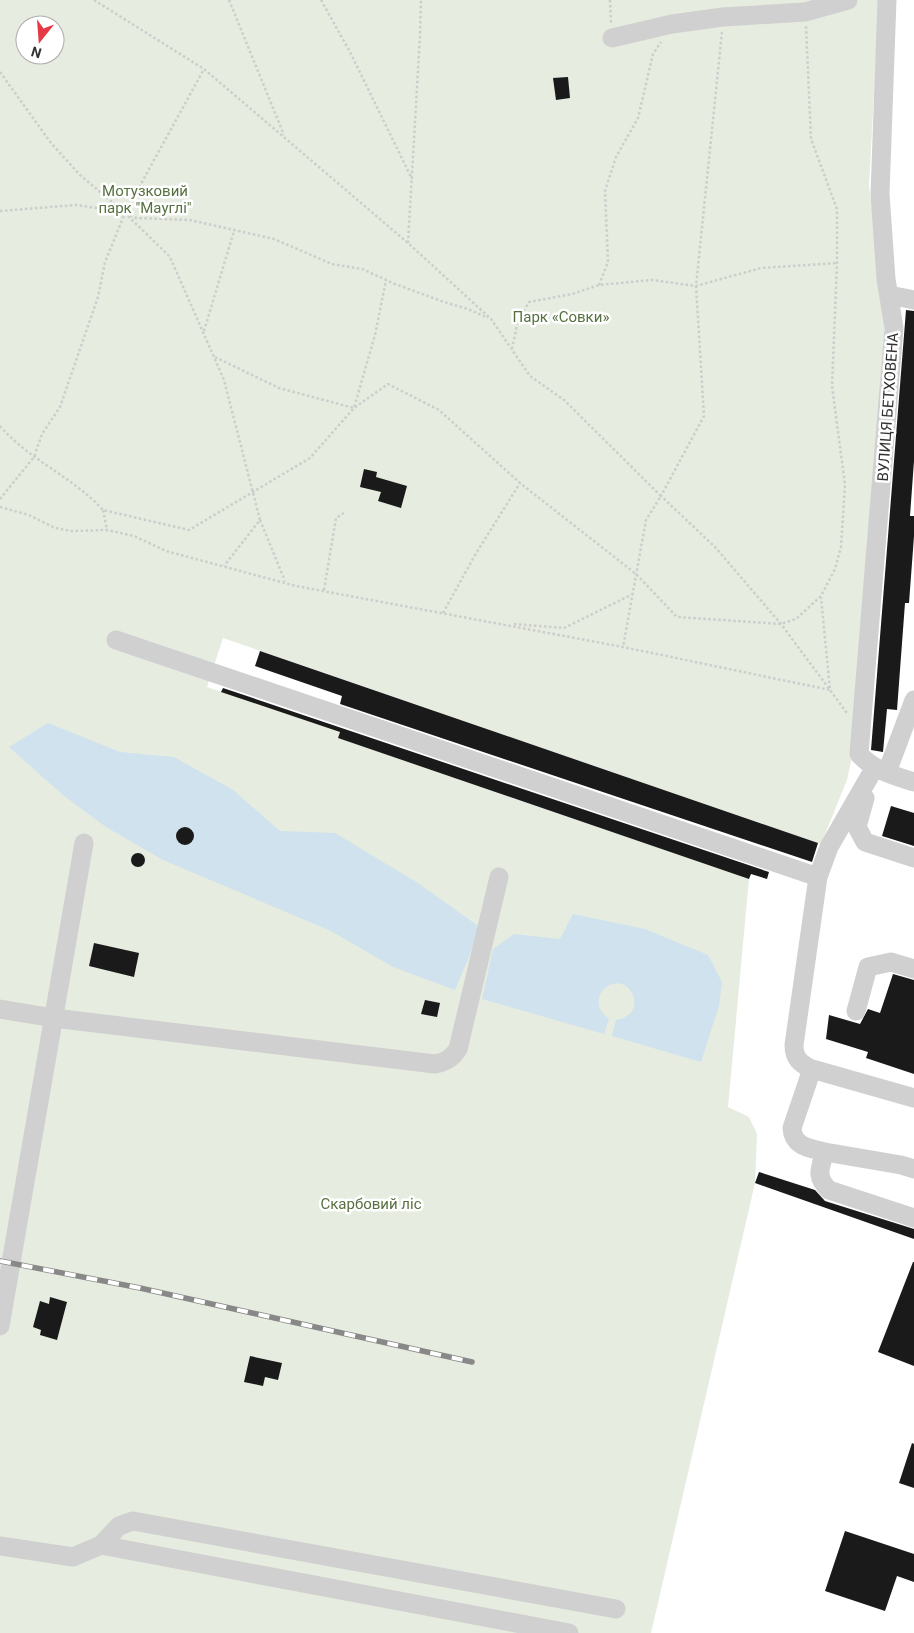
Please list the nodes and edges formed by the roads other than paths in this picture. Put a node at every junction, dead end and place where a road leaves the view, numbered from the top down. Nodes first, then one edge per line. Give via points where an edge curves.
1 (848, 0) edge
2 (887, 0) edge
3 (612, 38) road end
4 (889, 295) junction
5 (914, 300) edge
6 (116, 640) dead end
7 (913, 705) edge
8 (881, 769) junction
9 (914, 782) edge
10 (864, 786) junction
11 (84, 842) dead end
12 (914, 858) edge
13 (499, 877) dead end
14 (818, 877) junction
15 (914, 969) edge
16 (0, 1009) edge
17 (856, 1011) dead end
18 (54, 1018) junction
19 (812, 1069) junction
20 (914, 1098) edge
21 (825, 1152) junction
22 (914, 1169) edge
23 (914, 1218) edge
24 (0, 1326) edge
25 (101, 1545) junction
26 (0, 1546) edge
27 (616, 1609) dead end
28 (569, 1633) edge

1 - 3 street via 805,12 723,17 672,24
2 - 4 street, ВУЛИЦЯ БЕТХОВЕНА via 880,194
4 - 5 street
4 - 8 street, ВУЛИЦЯ БЕТХОВЕНА via 894,328 859,754
6 - 14 street
7 - 8 street
8 - 9 street
8 - 10 street
10 - 12 street via 867,792 857,827 865,842
10 - 14 street via 829,847
11 - 18 street
13 - 18 street via 458,1049 445,1062 435,1064
14 - 19 street via 794,1045 798,1060
15 - 17 street via 891,962 868,967
16 - 18 street
18 - 24 street
19 - 20 street
19 - 21 street via 792,1136 805,1147
21 - 22 street
21 - 23 street via 821,1182 829,1190
25 - 26 street via 74,1557
25 - 27 street via 119,1526 133,1521
25 - 28 street

